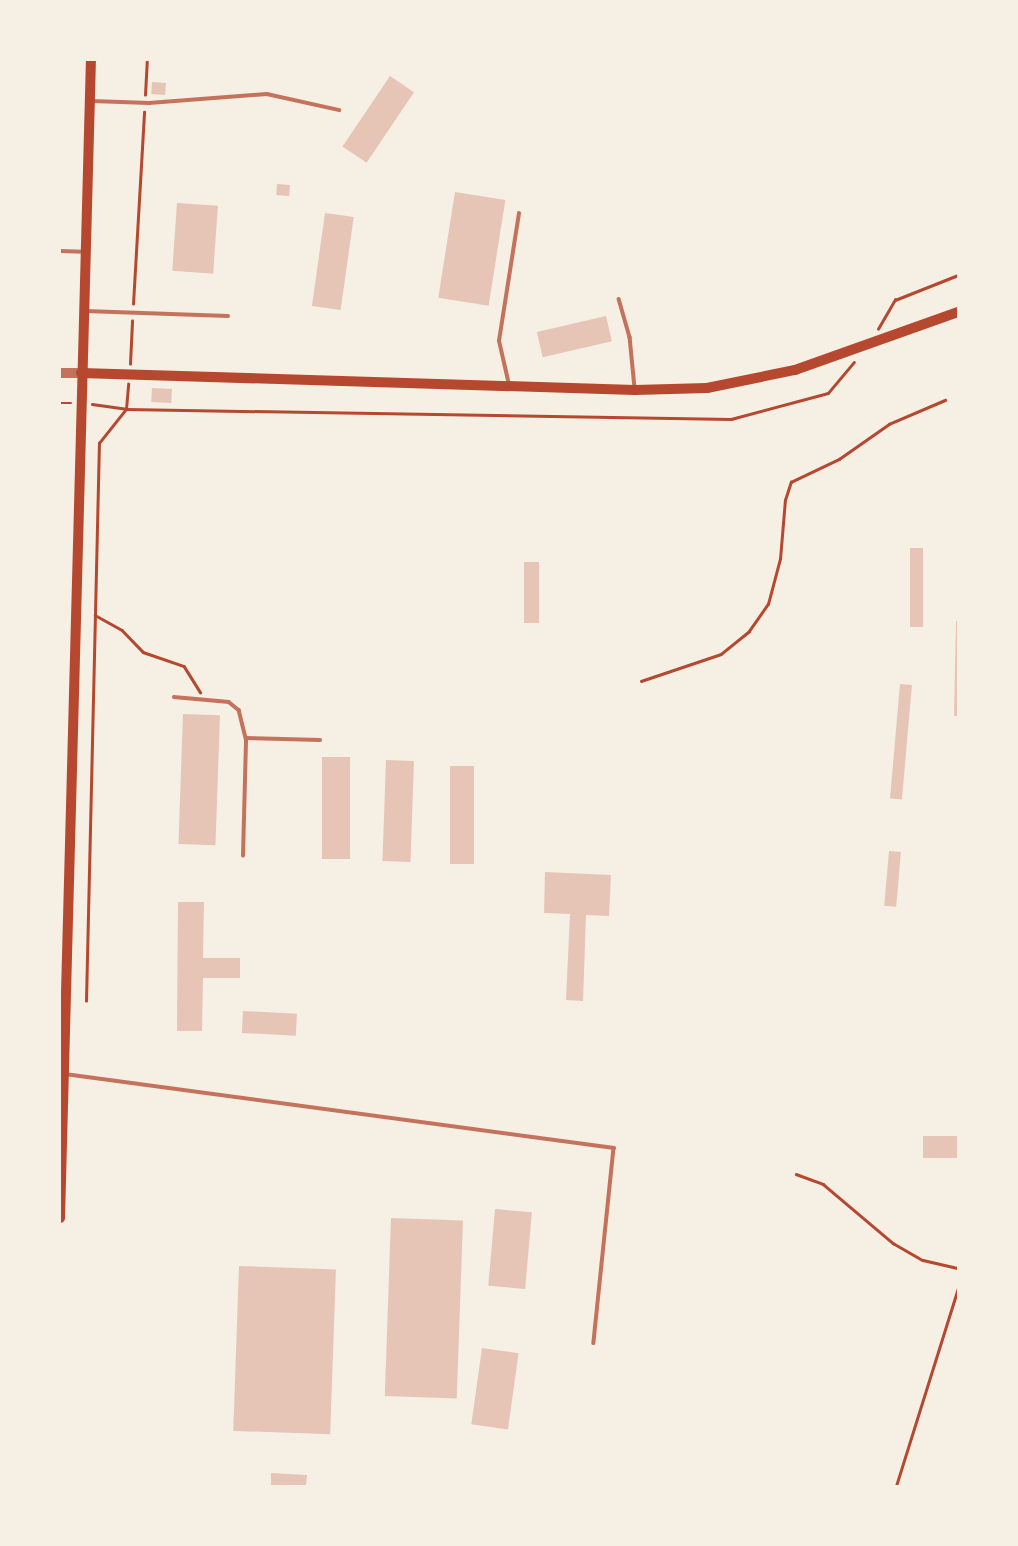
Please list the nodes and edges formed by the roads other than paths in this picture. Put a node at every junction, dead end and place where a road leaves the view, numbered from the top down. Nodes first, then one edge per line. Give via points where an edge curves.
1 (91, 60) edge
2 (90, 100) junction
3 (339, 110) dead end
4 (519, 214) dead end
5 (60, 251) edge
6 (85, 252) junction
7 (619, 299) dead end
8 (83, 311) junction
9 (958, 312) edge
10 (228, 316) dead end
11 (60, 373) edge
12 (81, 373) junction
13 (509, 387) junction
14 (635, 390) junction
15 (174, 697) dead end
16 (246, 738) junction
17 (320, 740) dead end
18 (243, 856) dead end
19 (61, 1023) edge
20 (63, 1074) junction
21 (60, 1218) edge
22 (594, 1343) dead end

1 - 2 main road
2 - 3 lane via 145,102 267,94
2 - 6 main road
4 - 13 lane via 499,341
5 - 6 lane
6 - 8 main road
7 - 14 lane via 630,337
8 - 10 lane
8 - 12 main road
9 - 14 main road via 773,377 719,387
11 - 12 street
12 - 13 main road
12 - 19 main road
13 - 14 main road
15 - 16 lane via 229,702 240,710
16 - 17 lane
16 - 18 lane
19 - 20 main road
20 - 21 main road
20 - 22 lane via 614,1148

